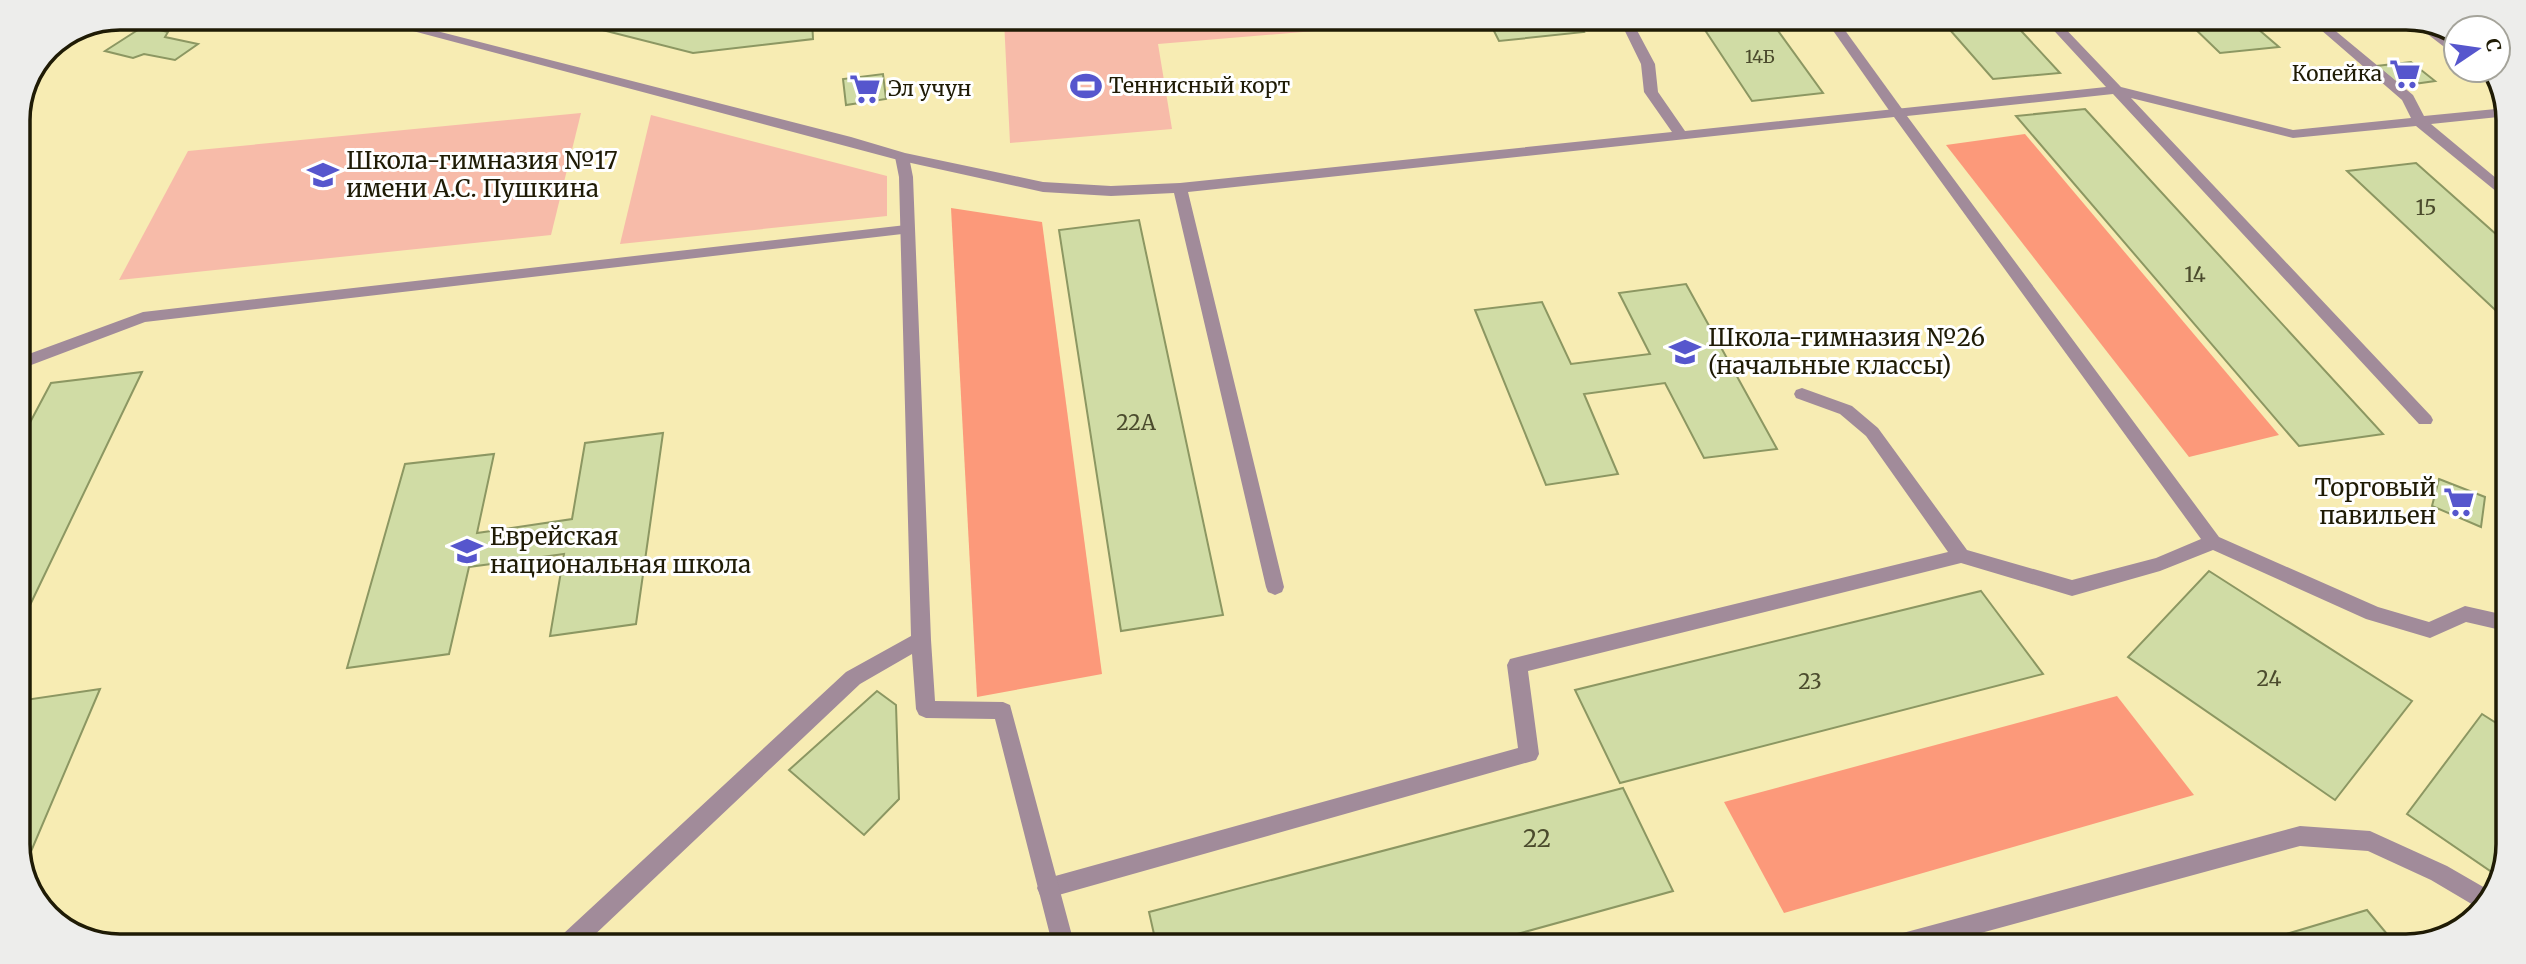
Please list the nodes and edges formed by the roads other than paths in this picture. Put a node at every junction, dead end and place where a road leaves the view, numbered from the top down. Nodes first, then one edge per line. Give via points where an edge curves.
1 (417, 30) edge
2 (1631, 30) edge
3 (1839, 30) edge
4 (2060, 30) edge
5 (2327, 30) edge
6 (2116, 90) junction
7 (1898, 113) junction
8 (2496, 113) edge
9 (2419, 121) junction
10 (1682, 137) junction
11 (902, 157) junction
12 (2496, 186) edge
13 (1180, 188) junction
14 (906, 230) junction
15 (30, 359) edge
16 (1802, 394) dead end
17 (2425, 421) dead end
18 (2213, 542) junction
19 (1961, 556) junction
20 (1275, 587) dead end
21 (2496, 621) edge
22 (921, 640) junction
23 (1048, 888) junction
24 (2479, 897) edge
25 (580, 934) edge
26 (1061, 934) edge
27 (1939, 934) edge

1 - 11 street
2 - 10 street via 1648,64 1651,92
3 - 7 street
4 - 6 street
5 - 9 street via 2408,98
6 - 7 street
6 - 9 street via 2293,134
6 - 17 street
7 - 10 street
7 - 18 street
8 - 9 street
9 - 12 street
10 - 13 street
11 - 13 street via 1043,187 1111,191
11 - 14 street
13 - 20 street
14 - 15 street via 143,317
14 - 22 street
16 - 19 street via 1846,410 1872,432
18 - 19 street via 2160,565 2072,588
18 - 21 street via 2373,612 2430,629 2465,614
19 - 23 street via 1517,665 1529,754
22 - 23 street via 926,709 1003,711
22 - 25 street via 853,678
23 - 26 street
24 - 27 street via 2370,841 2300,835

